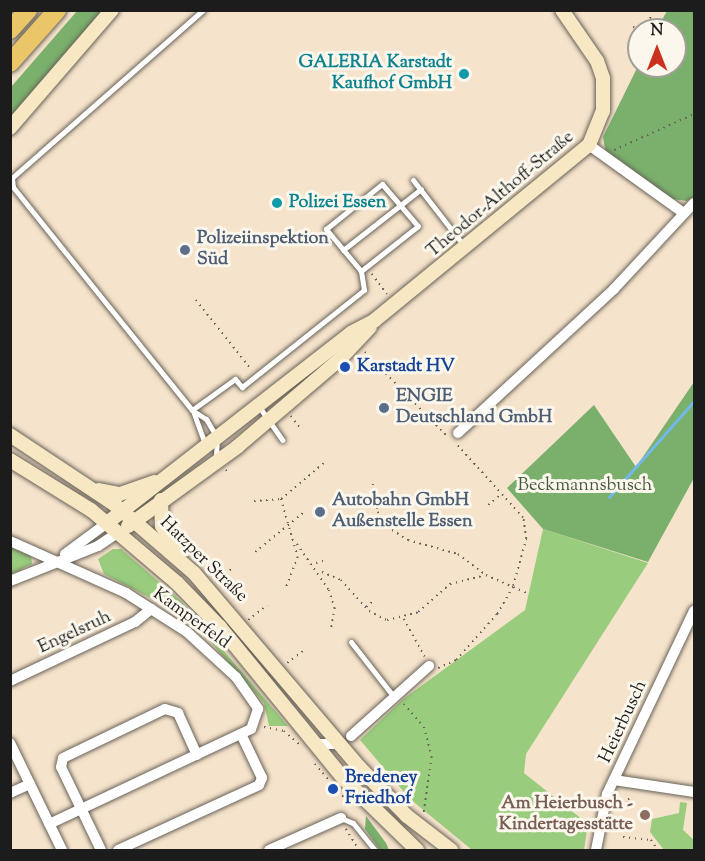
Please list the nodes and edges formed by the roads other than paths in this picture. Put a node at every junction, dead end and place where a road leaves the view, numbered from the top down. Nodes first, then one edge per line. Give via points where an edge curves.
1 (28, 10) edge
2 (57, 10) edge
3 (112, 10) edge
4 (203, 10) edge
5 (562, 10) edge
6 (10, 30) edge
7 (10, 63) edge
8 (10, 128) edge
9 (593, 148) junction
10 (412, 180) dead end
11 (421, 189) junction
12 (694, 203) edge
13 (400, 205) junction
14 (681, 212) junction
15 (466, 248) junction
16 (343, 250) junction
17 (361, 271) junction
18 (375, 320) junction
19 (192, 410) junction
20 (263, 414) junction
21 (458, 433) dead end
22 (10, 435) edge
23 (282, 440) dead end
24 (211, 441) junction
25 (10, 460) edge
26 (216, 461) junction
27 (171, 475) junction
28 (90, 488) junction
29 (161, 500) junction
30 (130, 516) junction
31 (107, 523) junction
32 (119, 532) junction
33 (10, 541) edge
34 (57, 559) junction
35 (194, 573) junction
36 (10, 581) edge
37 (151, 609) junction
38 (694, 611) edge
39 (351, 642) dead end
40 (429, 666) road end
41 (10, 681) edge
42 (395, 700) junction
43 (241, 734) junction
44 (346, 740) junction
45 (10, 743) edge
46 (307, 744) junction
47 (197, 755) junction
48 (614, 780) junction
49 (30, 784) junction
50 (694, 792) edge
51 (10, 793) edge
52 (81, 809) junction
53 (341, 818) joint
54 (49, 824) junction
55 (402, 844) edge
56 (62, 850) edge
57 (101, 850) edge
58 (118, 850) edge
59 (269, 850) edge
60 (375, 850) edge
61 (417, 850) edge
62 (451, 850) edge
63 (596, 850) edge

1 - 6 highway
2 - 7 highway
3 - 8 main road
4 - 19 lane via 12,178 13,187
5 - 9 main road, Theodor-Althoff-Straße via 597,61 603,78 603,111
9 - 14 street
9 - 15 main road, Theodor-Althoff-Straße
10 - 11 lane
11 - 13 lane
11 - 15 lane
12 - 14 street
13 - 16 lane
13 - 16 lane via 382,184 326,229
13 - 17 lane via 418,226
14 - 21 street via 614,289
15 - 18 main road, Theodor-Althoff-Straße
16 - 17 lane
17 - 19 lane via 364,290 242,387 235,379
18 - 20 main road, Theodor-Althoff-Straße via 351,333
18 - 20 main road, Theodor-Althoff-Straße via 356,343 284,405
19 - 24 lane
19 - 24 lane
20 - 23 lane
20 - 24 main road, Theodor-Althoff-Straße
20 - 26 main road, Theodor-Althoff-Straße
22 - 28 main road, Hatzper Straße
24 - 26 lane
24 - 27 main road, Theodor-Althoff-Straße
25 - 31 main road, Hatzper Straße
26 - 29 main road, Theodor-Althoff-Straße
27 - 28 main road via 120,494
27 - 30 main road, Theodor-Althoff-Straße
28 - 30 main road, Hatzper Straße
29 - 30 main road, Theodor-Althoff-Straße
29 - 35 main road via 162,526
30 - 31 main road
30 - 32 main road, Theodor-Althoff-Straße
30 - 35 main road, Hatzper Straße
31 - 32 main road, Hatzper Straße
31 - 34 street
32 - 34 street via 98,546
32 - 46 main road, Hatzper Straße via 220,627
33 - 34 street, Kamperfeld
34 - 36 street
34 - 37 street, Kamperfeld
35 - 44 main road, Hatzper Straße
37 - 41 street, Engelsruh via 135,622
37 - 43 street, Kamperfeld via 217,656 255,700 256,724
38 - 48 street, Heierbusch
39 - 42 lane
40 - 42 street
42 - 44 street
43 - 47 street
43 - 58 street via 262,778 259,785
44 - 46 street
44 - 62 main road, Hatzper Straße via 419,826
45 - 49 street
46 - 55 main road, Hatzper Straße via 351,796
47 - 52 street
47 - 52 street via 178,713 165,709 63,758 61,767
48 - 50 street
48 - 63 street, Heierbusch via 601,811
49 - 51 street
49 - 54 street
52 - 54 street
52 - 57 street
53 - 59 street
53 - 60 lane via 353,823
54 - 56 street
55 - 61 main road, Hatzper Straße

